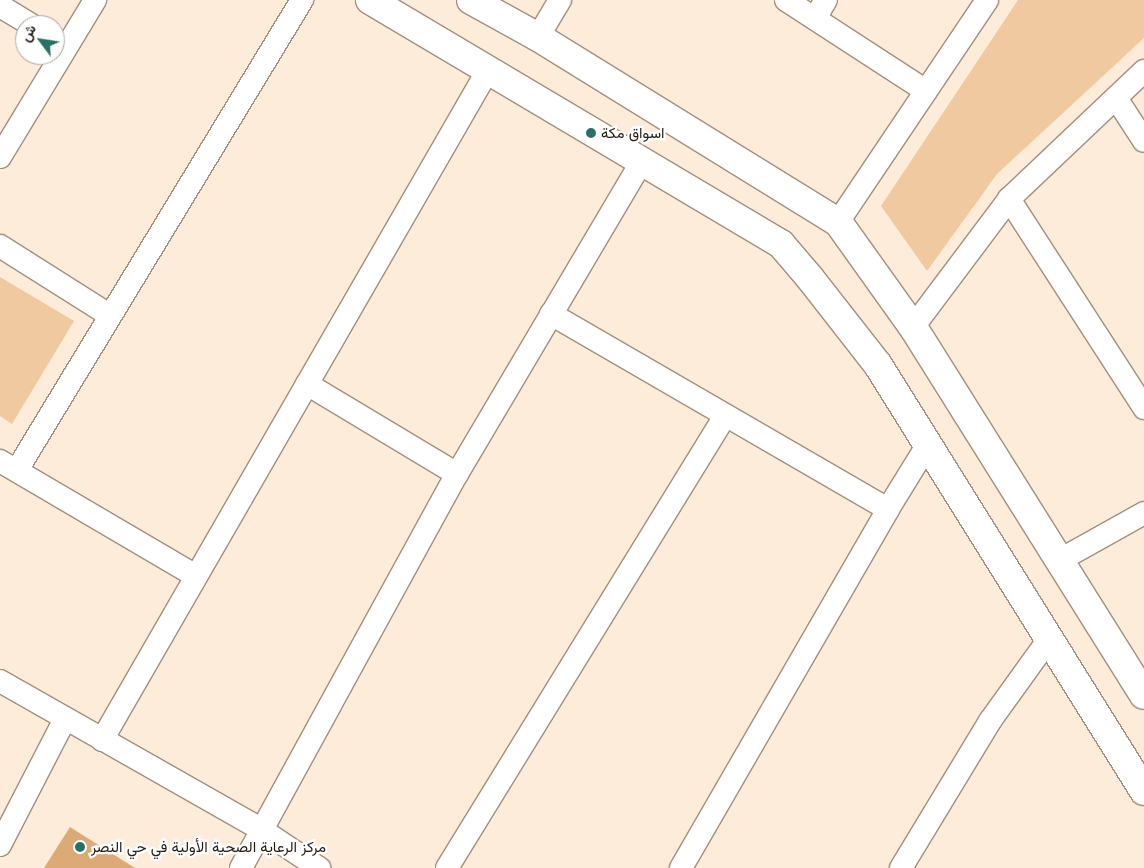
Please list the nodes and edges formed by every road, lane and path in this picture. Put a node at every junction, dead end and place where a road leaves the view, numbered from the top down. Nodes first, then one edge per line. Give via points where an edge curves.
1 (95, 0) edge
2 (302, 0) edge
3 (370, 0) edge
4 (471, 0) edge
5 (560, 0) edge
6 (786, 0) edge
7 (987, 0) edge
8 (0, 6) edge
9 (820, 9) edge
10 (15, 15) edge
11 (65, 37) edge
12 (538, 37) junction
13 (49, 65) edge
14 (488, 70) junction
15 (1144, 71) edge
16 (926, 91) junction
17 (1116, 98) junction
18 (1144, 141) edge
19 (0, 157) edge
20 (642, 161) junction
21 (1009, 199) junction
22 (838, 222) junction
23 (0, 246) edge
24 (551, 314) junction
25 (109, 315) junction
26 (913, 327) junction
27 (307, 384) junction
28 (1144, 408) edge
29 (725, 416) junction
30 (928, 444) junction
31 (8, 466) edge
32 (457, 474) junction
33 (888, 510) junction
34 (1144, 513) edge
35 (1060, 560) junction
36 (196, 576) junction
37 (1049, 638) junction
38 (0, 681) edge
39 (1143, 692) edge
40 (65, 719) junction
41 (102, 740) junction
42 (1144, 791) edge
43 (262, 830) junction
44 (0, 845) edge
45 (241, 868) edge
46 (319, 868) edge
47 (447, 868) edge
48 (681, 868) edge
49 (901, 868) edge

1 - 11 street
2 - 25 street
3 - 14 street
4 - 12 street
5 - 12 street
6 - 9 street
7 - 16 street
8 - 10 street
9 - 16 street
12 - 22 street
13 - 19 street
14 - 20 street
14 - 27 street
15 - 17 street
16 - 22 street
17 - 18 street
17 - 21 street
20 - 24 street
20 - 30 street via 781,244 878,365
21 - 26 street
21 - 28 street
22 - 26 street
23 - 25 street
24 - 29 street
24 - 32 street
25 - 31 street
26 - 35 street
27 - 32 street
27 - 36 street
29 - 33 street
29 - 47 street
30 - 33 street
30 - 37 street
31 - 36 street
32 - 43 street
33 - 48 street
34 - 35 street
35 - 39 street
36 - 41 street
37 - 42 street
37 - 49 street via 990,721
38 - 40 street
40 - 41 street
40 - 44 street
41 - 43 street
43 - 45 street
43 - 46 street

